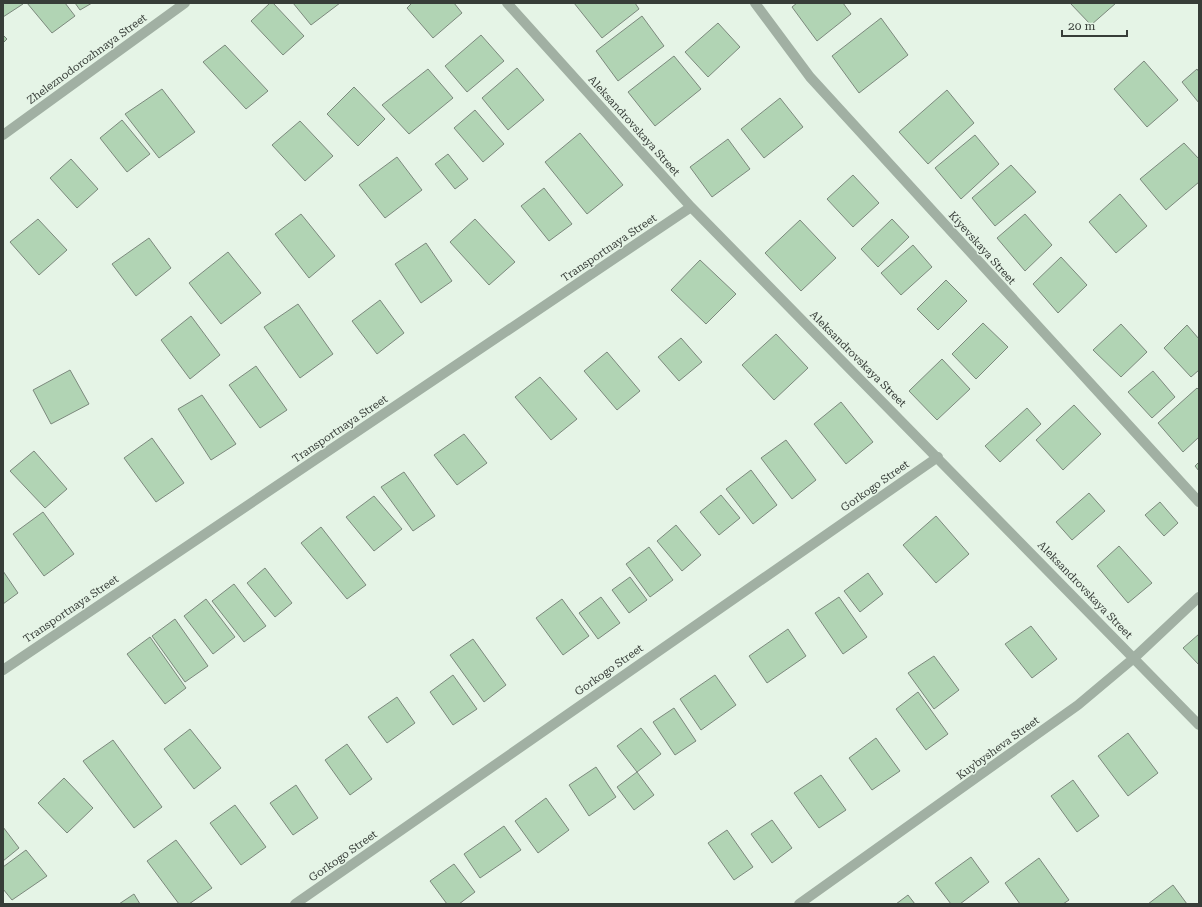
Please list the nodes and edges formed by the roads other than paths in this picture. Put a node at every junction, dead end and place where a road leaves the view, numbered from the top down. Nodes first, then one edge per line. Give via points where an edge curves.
1 (185, 3) edge
2 (507, 3) edge
3 (756, 3) edge
4 (3, 135) edge
5 (691, 207) junction
6 (938, 457) junction
7 (1199, 502) edge
8 (1199, 597) edge
9 (1134, 658) junction
10 (3, 670) edge
11 (1199, 725) edge
12 (295, 904) edge
13 (799, 904) edge

1 - 4 street, Zheleznodorozhnaya Street
2 - 5 street, Aleksandrovskaya Street
3 - 7 street, Kiyevskaya Street via 810,77
5 - 6 street, Aleksandrovskaya Street
5 - 10 street, Transportnaya Street
6 - 9 street, Aleksandrovskaya Street
6 - 12 street, Gorkogo Street
8 - 9 street, Kuybysheva Street
9 - 11 street, Aleksandrovskaya Street
9 - 13 street, Kuybysheva Street via 1078,705

